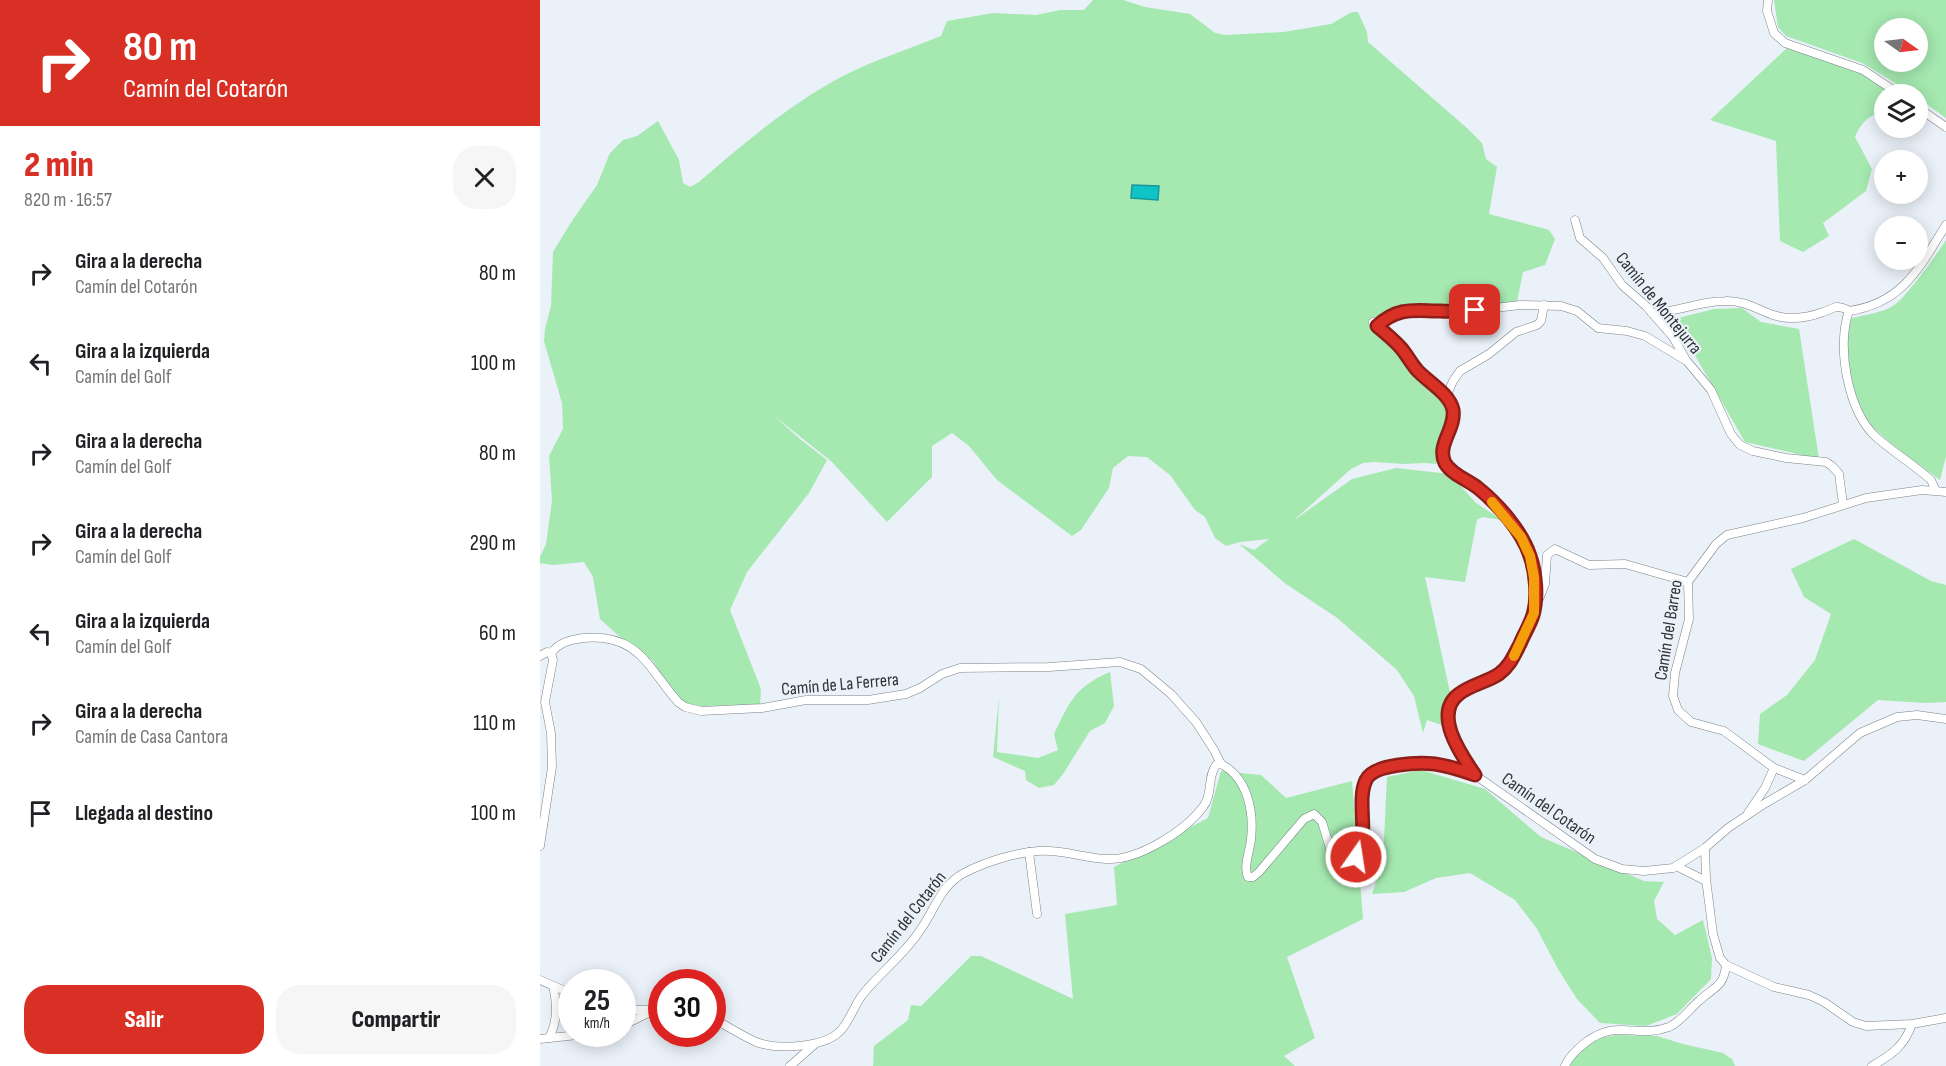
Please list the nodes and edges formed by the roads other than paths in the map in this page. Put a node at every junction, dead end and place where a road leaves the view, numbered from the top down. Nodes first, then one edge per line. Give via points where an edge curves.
1 (1768, 0) edge
2 (1884, 84) edge
3 (1928, 115) edge
4 (1946, 127) edge
5 (1575, 220) dead end
6 (1946, 225) edge
7 (1544, 305) junction
8 (1849, 311) junction
9 (1652, 313) junction
10 (1686, 360) junction
11 (1446, 397) junction
12 (1935, 489) junction
13 (1946, 492) edge
14 (1844, 504) junction
15 (1688, 582) junction
16 (1535, 600) junction
17 (550, 653) junction
18 (540, 656) edge
19 (1946, 719) edge
20 (1221, 765) junction
21 (1774, 768) junction
22 (1475, 775) junction
23 (1805, 780) junction
24 (1744, 818) junction
25 (540, 846) edge
26 (1705, 848) junction
27 (1029, 852) junction
28 (1676, 866) junction
29 (1706, 881) junction
30 (1037, 914) dead end
31 (1726, 965) junction
32 (540, 980) edge
33 (553, 986) junction
34 (558, 988) edge
35 (1946, 1018) edge
36 (1912, 1024) junction
37 (726, 1025) edge
38 (558, 1037) edge
39 (549, 1038) junction
40 (540, 1039) edge
41 (815, 1044) junction
42 (790, 1066) edge
43 (1565, 1066) edge
44 (1872, 1066) edge

1 - 2 street via 1774,33 1785,43 1863,70
3 - 4 street
5 - 9 street, Camín de Montejurra via 1580,238
6 - 8 street via 1904,287 1879,304
7 - 10 street via 1569,308 1598,328 1645,336
7 - 11 street via 1537,325 1516,332 1460,371
7 - 11 street via 1443,312 1417,309 1400,311 1375,324
8 - 9 street via 1836,307 1808,317 1789,318 1743,302 1712,301 1669,313
8 - 12 street via 1844,332 1844,367 1860,412 1876,437 1931,480
9 - 10 street, Camín de Montejurra
10 - 14 street, Camín de Montejurra via 1711,390 1740,445 1764,453 1826,462 1839,474
11 - 16 street via 1453,409 1443,446 1446,465 1478,488 1521,537 1530,556
12 - 13 street, Camín del Barreo
12 - 14 street, Camín del Barreo via 1893,492
14 - 15 street, Camín del Barreo via 1727,535
15 - 16 street via 1625,564 1589,565 1555,549 1547,555 1545,584
15 - 21 street, Camín del Barreo via 1689,619 1673,696 1678,710 1691,722 1724,731
16 - 22 street via 1530,621 1507,668 1459,693 1452,701 1448,715 1450,731
17 - 18 street, Camín de La Ferrera
17 - 20 street, Camín de La Ferrera via 569,640 601,638 620,642 649,663 678,702 701,711 762,708 806,700 885,698 913,691 960,668 1120,662 1141,669 1172,694 1197,722
17 - 25 street via 553,660 545,702 552,767
19 - 23 street, Camín del Cotarón via 1917,716 1882,722 1860,733
20 - 22 street, Camín del Cotarón via 1240,783 1249,800 1252,820 1248,877 1260,872 1304,819 1314,814 1322,822 1334,861 1343,869 1349,867 1362,841 1365,781 1377,770 1432,764
20 - 27 street, Camín del Cotarón via 1213,769 1204,807 1168,837 1143,851 1125,858 1106,859
21 - 23 street, Camín del Barreo
21 - 24 street
22 - 28 street, Camín del Cotarón via 1595,859 1622,869 1644,871
23 - 24 street, Camín del Cotarón
24 - 26 street, Camín del Cotarón
26 - 28 street, Camín del Cotarón
26 - 29 street
27 - 30 street
27 - 41 street, Camín del Cotarón via 965,872 950,882 921,930 863,994 842,1029
28 - 29 street
29 - 31 street via 1713,934
31 - 36 street via 1773,987 1809,995 1859,1024
31 - 43 street via 1721,983 1677,1023 1641,1032 1603,1031 1574,1052
32 - 33 street
33 - 34 street
33 - 39 street via 556,1009
35 - 36 street
36 - 44 street via 1896,1051
37 - 41 street, Camín del Cotarón via 758,1042
38 - 39 street
39 - 40 street
41 - 42 street

